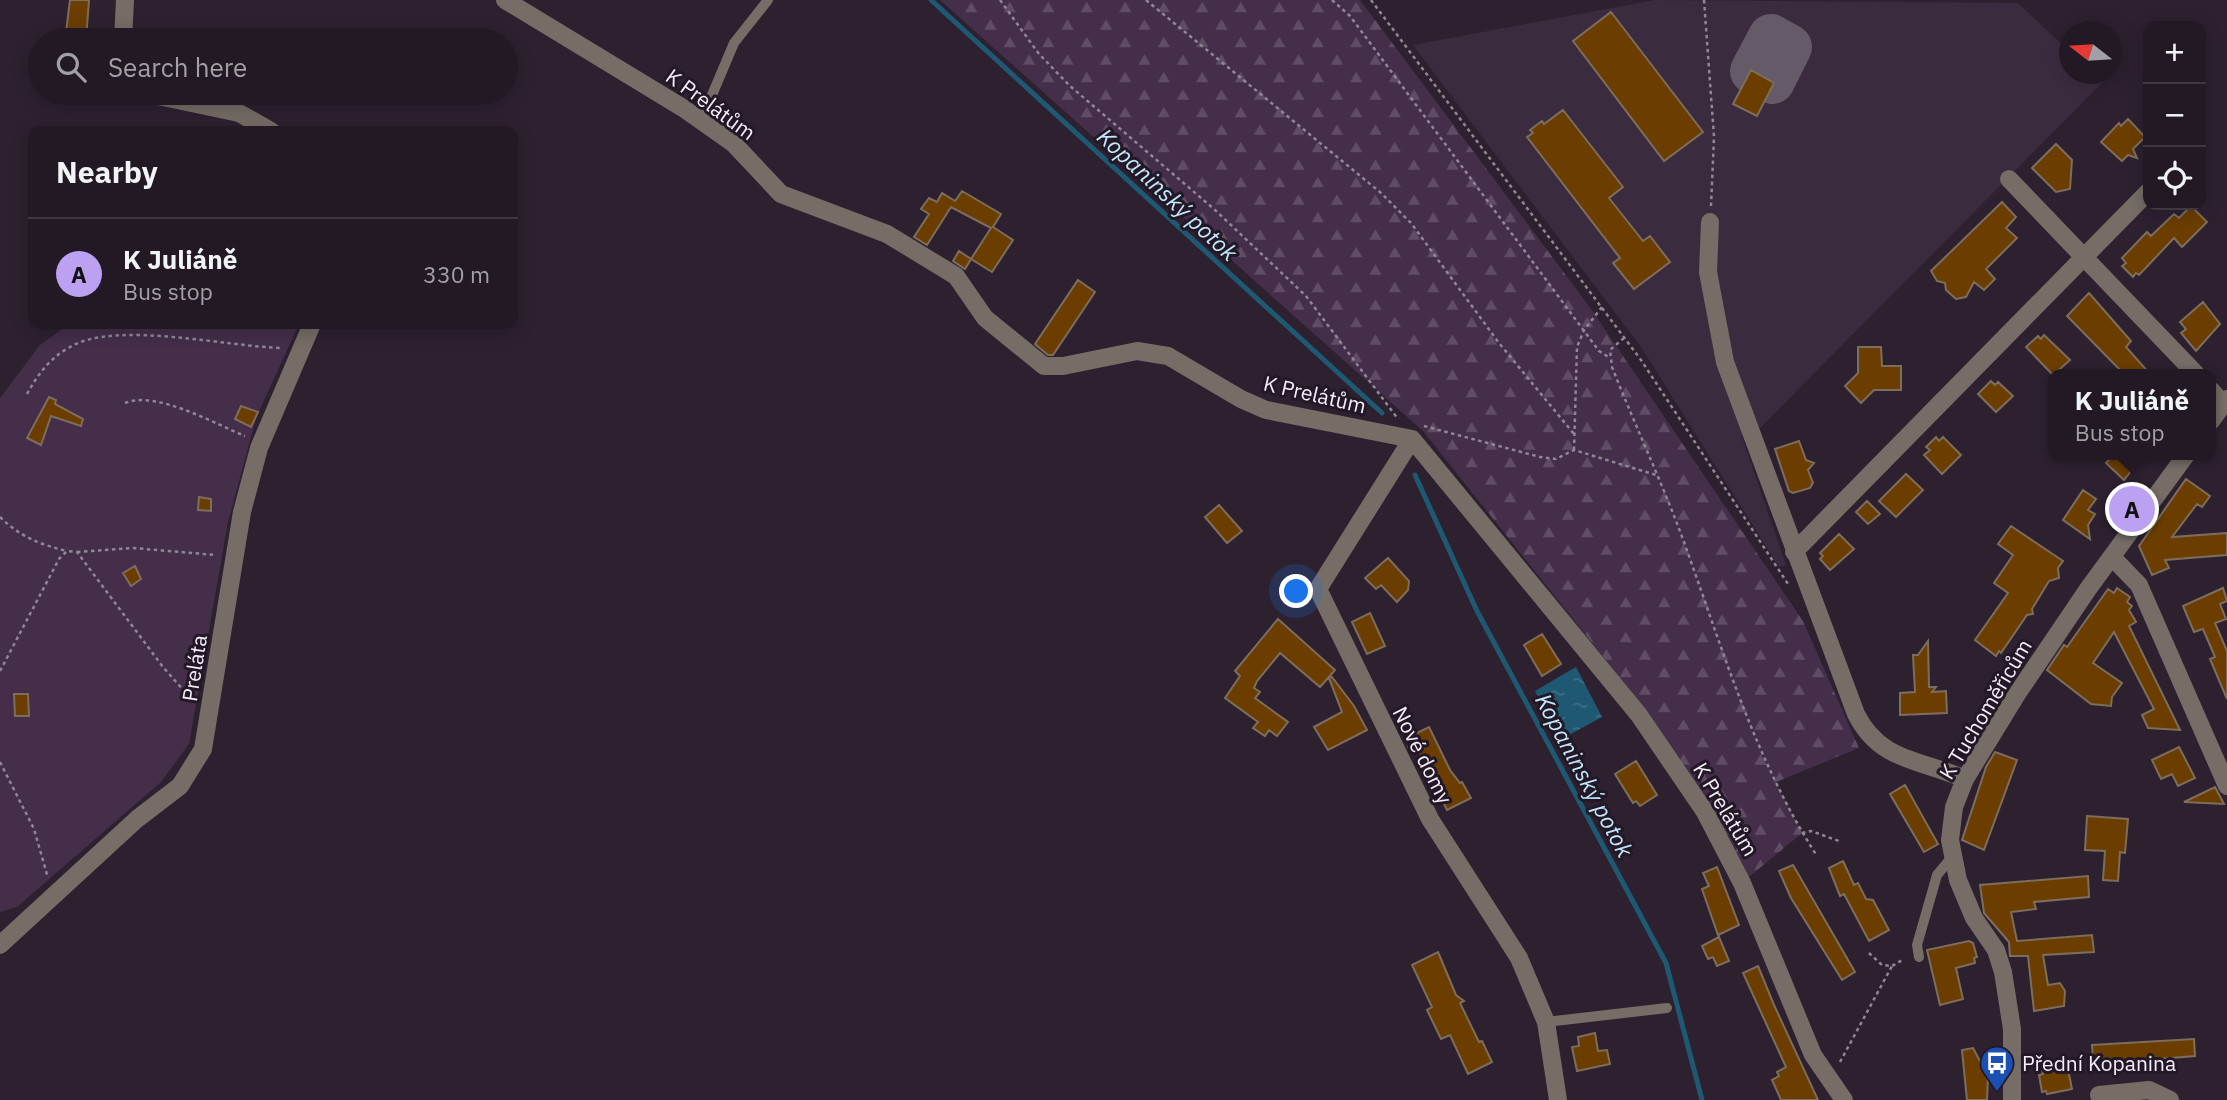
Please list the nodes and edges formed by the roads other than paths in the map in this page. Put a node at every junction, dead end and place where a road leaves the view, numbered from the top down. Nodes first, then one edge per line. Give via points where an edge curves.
1 (125, 0) edge
2 (505, 0) edge
3 (768, 0) edge
4 (124, 28) edge
5 (201, 105) edge
6 (701, 121) junction
7 (262, 126) edge
8 (2009, 179) dead end
9 (2143, 197) edge
10 (1710, 222) road end
11 (2085, 255) junction
12 (310, 329) edge
13 (2191, 369) edge
14 (1412, 439) junction
15 (2182, 460) edge
16 (1794, 552) junction
17 (2112, 557) junction
18 (1965, 779) junction
19 (2227, 786) edge
20 (1952, 857) junction
21 (0, 945) edge
22 (1919, 957) dead end
23 (1667, 1008) dead end
24 (1545, 1022) junction
25 (2099, 1095) dead end
26 (1838, 1096) edge
27 (1558, 1100) edge
28 (2012, 1100) edge
29 (2169, 1100) edge

1 - 4 street
2 - 6 street, K Prelátům
3 - 6 lane via 734,43
5 - 7 street via 239,113
6 - 14 street, K Prelátům via 734,144 781,194 887,234 956,276 985,318 1044,366 1137,351 1168,356 1266,410
8 - 11 street
9 - 11 street
10 - 16 street via 1708,272 1725,362
11 - 13 street
11 - 16 street
12 - 21 street, Preláta via 262,442 242,512 203,749 180,786 137,819
14 - 24 street, Nové domy via 1318,589 1430,819 1519,958
14 - 26 street, K Prelátům via 1639,715 1705,813 1742,883 1813,1055
15 - 17 street, K Tuchoměřicům
16 - 18 street via 1865,731 1894,755
17 - 18 street, K Tuchoměřicům via 2017,694
17 - 19 street via 2139,585
18 - 20 street, K Tuchoměřicům via 1952,815
20 - 22 lane via 1937,875 1917,946
20 - 28 street, K Tuchoměřicům via 1964,898 2000,960 2012,1029
23 - 24 lane
24 - 27 street, Nové domy
25 - 29 street via 2148,1090

